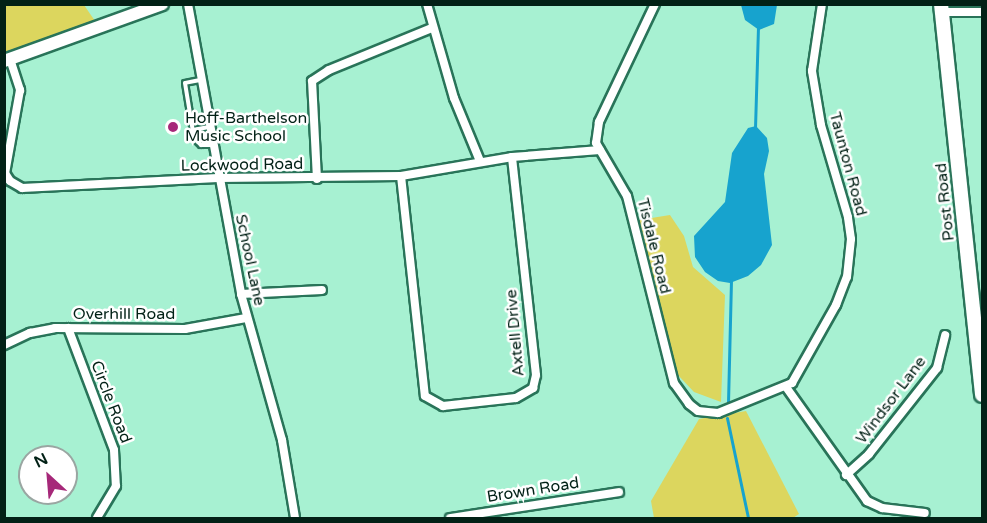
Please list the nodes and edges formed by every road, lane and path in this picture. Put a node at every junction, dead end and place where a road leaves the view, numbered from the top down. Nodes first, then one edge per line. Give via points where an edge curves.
1 (162, 4) edge
2 (188, 4) edge
3 (427, 4) edge
4 (655, 4) edge
5 (822, 4) edge
6 (941, 8) edge
7 (982, 12) edge
8 (432, 28) junction
9 (7, 60) edge
10 (201, 80) junction
11 (209, 127) junction
12 (193, 130) junction
13 (212, 145) junction
14 (600, 150) junction
15 (512, 157) junction
16 (480, 161) junction
17 (400, 176) junction
18 (218, 178) junction
19 (317, 179) junction
20 (322, 290) dead end
21 (241, 294) junction
22 (978, 317) edge
23 (246, 318) junction
24 (68, 328) junction
25 (945, 335) dead end
26 (4, 345) edge
27 (786, 387) junction
28 (982, 395) edge
29 (846, 475) junction
30 (619, 492) dead end
31 (925, 513) dead end
32 (97, 519) edge
33 (295, 519) edge
34 (450, 519) edge

1 - 9 main road
2 - 10 street, School Lane
3 - 8 street
4 - 14 street, Tisdale Road via 599,122 595,134
5 - 27 street, Taunton Road via 813,52 814,89 848,217 850,255 836,305 796,377
6 - 7 street
6 - 22 main road, Post Road
8 - 16 street
8 - 19 street via 329,70 312,81
9 - 18 street, Lockwood Road via 20,90 5,172 16,186 32,189
10 - 11 street, School Lane
10 - 12 lane via 185,83
11 - 12 lane
11 - 13 street, School Lane
12 - 13 lane via 197,143
13 - 18 street, School Lane
14 - 15 street, Lockwood Road
14 - 27 street, Tisdale Road via 627,196 668,364 682,397 698,411 718,413
15 - 16 street, Lockwood Road
15 - 17 street, Axtell Drive via 536,375 533,388 516,398 443,406 425,396
16 - 17 street, Lockwood Road
17 - 19 street, Lockwood Road
18 - 19 street, Lockwood Road
18 - 21 street, School Lane
20 - 21 street
21 - 23 street, School Lane
22 - 28 main road, Post Road
23 - 24 street, Overhill Road via 185,329
23 - 33 street, School Lane via 282,440
24 - 26 street, Overhill Road via 30,333
24 - 32 street, Circle Road via 114,450 116,486
25 - 29 street, Windsor Lane via 936,368 869,454
27 - 29 street
29 - 31 street via 873,505
30 - 34 street, Brown Road

